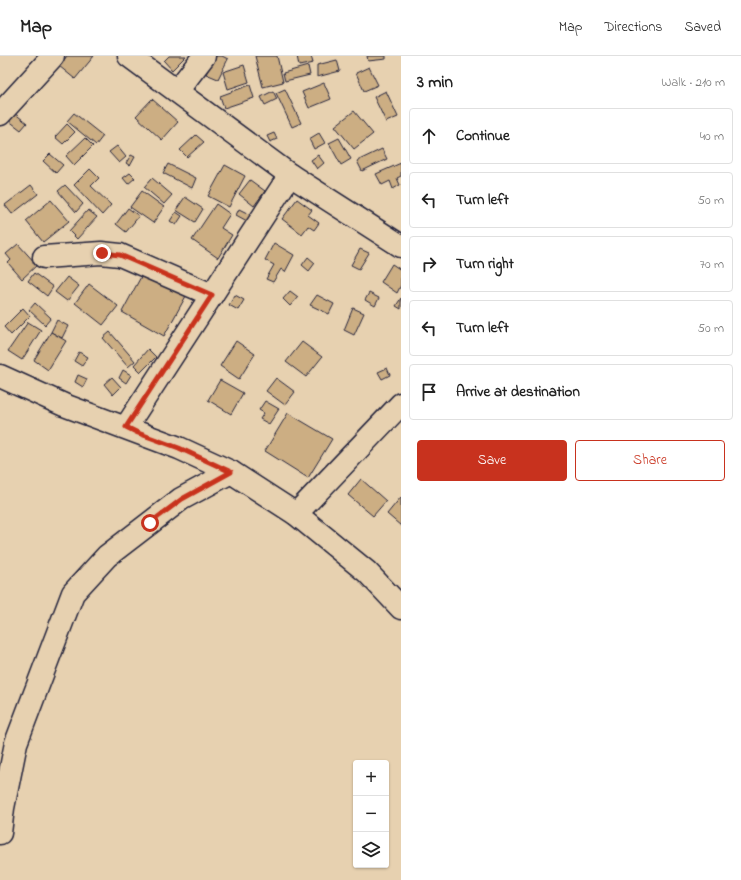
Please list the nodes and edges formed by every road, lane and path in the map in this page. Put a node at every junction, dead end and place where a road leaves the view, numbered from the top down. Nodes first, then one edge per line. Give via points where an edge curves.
1 (52, 56) edge
2 (129, 56) edge
3 (204, 56) edge
4 (177, 91) junction
5 (0, 114) edge
6 (290, 175) junction
7 (401, 246) edge
8 (44, 257) dead end
9 (212, 295) junction
10 (0, 376) edge
11 (401, 404) edge
12 (126, 427) junction
13 (231, 472) junction
14 (296, 514) junction
15 (401, 608) edge
16 (0, 833) edge

1 - 5 street
2 - 4 street
3 - 4 street
4 - 6 street
6 - 7 street
6 - 9 street
8 - 9 street via 102,253 120,255
9 - 12 street
10 - 12 street via 64,405
11 - 14 street
12 - 13 street
13 - 14 street
13 - 16 street via 182,499 156,518 107,556 73,593 16,743
14 - 15 street via 367,572

